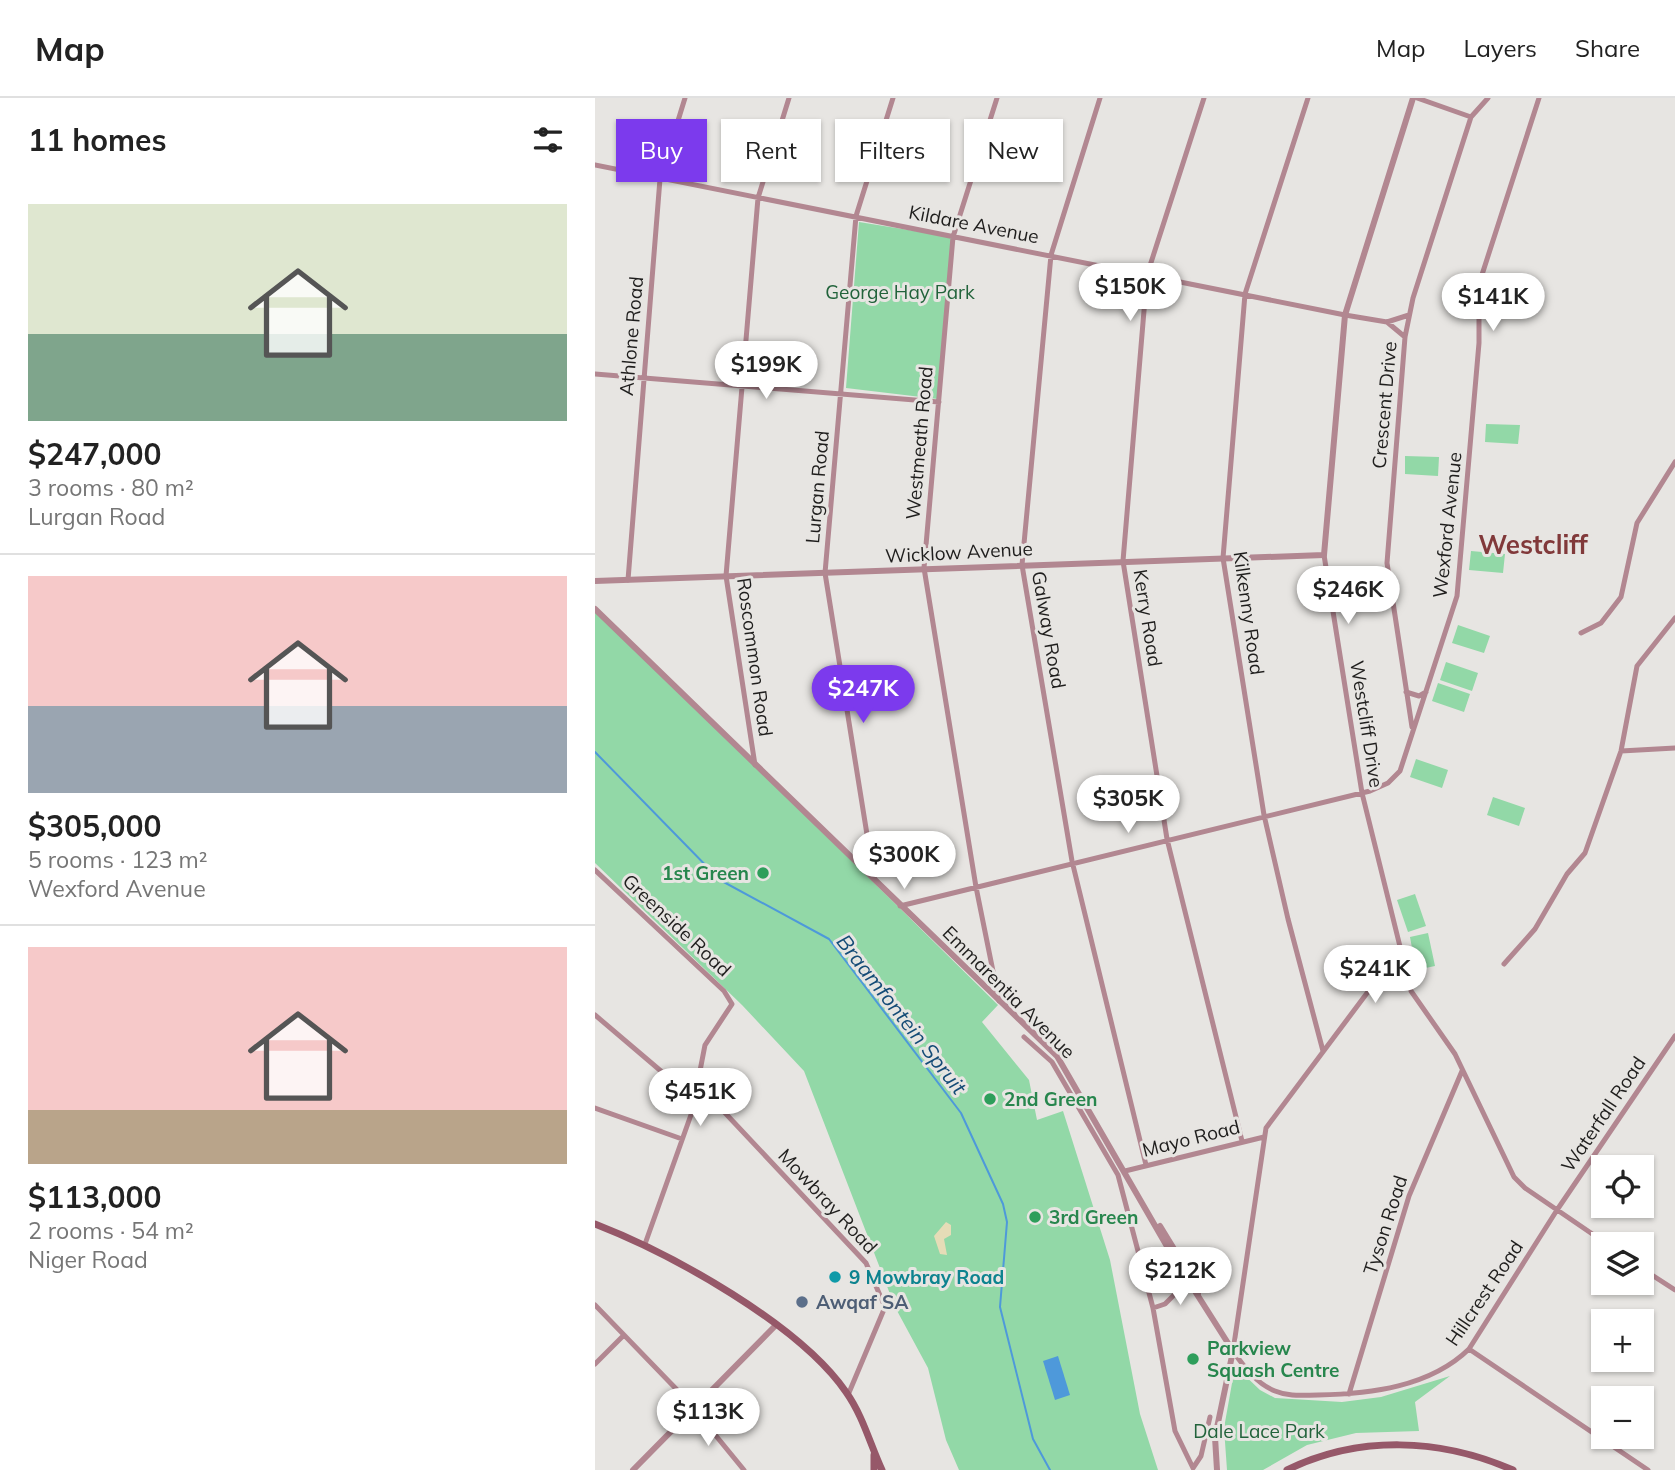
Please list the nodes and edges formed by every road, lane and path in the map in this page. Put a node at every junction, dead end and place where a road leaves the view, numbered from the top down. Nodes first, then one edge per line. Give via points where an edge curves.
1 (685, 98) edge
2 (789, 98) edge
3 (893, 98) edge
4 (997, 98) edge
5 (1100, 98) edge
6 (1204, 98) edge
7 (1308, 98) edge
8 (1415, 98) edge
9 (1488, 98) edge
10 (1539, 98) edge
11 (1471, 117) junction
12 (679, 119) edge
13 (595, 165) edge
14 (616, 170) edge
15 (660, 182) edge
16 (675, 182) edge
17 (758, 198) junction
18 (856, 216) junction
19 (953, 237) junction
20 (1051, 255) junction
21 (1147, 275) junction
22 (1245, 294) junction
23 (1345, 315) junction
24 (1409, 315) junction
25 (1387, 322) junction
26 (1405, 337) junction
27 (595, 374) edge
28 (643, 379) junction
29 (742, 386) junction
30 (841, 394) junction
31 (939, 402) junction
32 (1675, 462) edge
33 (1324, 555) junction
34 (1223, 558) junction
35 (1123, 561) junction
36 (1022, 565) junction
37 (924, 568) junction
38 (825, 573) junction
39 (726, 576) junction
40 (628, 580) junction
41 (595, 581) edge
42 (595, 610) edge
43 (1675, 618) edge
44 (1581, 633) dead end
45 (1406, 692) junction
46 (1427, 692) junction
47 (1413, 730) junction
48 (1675, 748) edge
49 (1621, 751) junction
50 (755, 765) junction
51 (1362, 793) junction
52 (1264, 815) junction
53 (1167, 839) junction
54 (1072, 862) junction
55 (595, 870) edge
56 (874, 882) junction
57 (976, 887) junction
58 (900, 906) junction
59 (1400, 949) junction
60 (1504, 964) dead end
61 (1380, 978) junction
62 (1410, 987) junction
63 (999, 1001) junction
64 (595, 1015) edge
65 (1675, 1036) edge
66 (1024, 1037) dead end
67 (1668, 1046) junction
68 (1323, 1051) junction
69 (1675, 1051) edge
70 (1462, 1070) junction
71 (696, 1091) junction
72 (595, 1108) edge
73 (1264, 1137) junction
74 (682, 1139) junction
75 (1243, 1141) junction
76 (1146, 1165) junction
77 (1125, 1171) junction
78 (1557, 1210) junction
79 (596, 1227) edge
80 (1591, 1233) edge
81 (645, 1244) junction
82 (1654, 1276) edge
83 (1190, 1279) junction
84 (1675, 1290) edge
85 (595, 1305) edge
86 (1153, 1308) junction
87 (776, 1325) junction
88 (624, 1335) junction
89 (1469, 1349) junction
90 (1233, 1351) junction
91 (595, 1364) edge
92 (1349, 1394) junction
93 (848, 1395) junction
94 (683, 1396) dead end
95 (694, 1409) junction
96 (1209, 1417) dead end
97 (874, 1455) junction
98 (1501, 1468) edge
99 (633, 1470) edge
100 (744, 1470) edge
101 (874, 1470) edge
102 (882, 1470) edge
103 (1217, 1470) edge
104 (1287, 1470) edge
105 (1513, 1470) edge
106 (1648, 1470) edge

1 - 12 street, Athlone Road
2 - 17 street, Roscommon Road
3 - 18 street, Lurgan Road
4 - 19 street, Westmeath Road
5 - 20 street, Galway Road
6 - 21 street, Kerry Road
7 - 22 street, Kilkenny Road
8 - 11 street
8 - 23 street, Westcliff Drive
9 - 11 street, Crescent Drive
10 - 46 street, Wexford Avenue via 1479,284 1479,344 1458,590
11 - 24 street, Crescent Drive
13 - 14 street, Kildare Avenue
15 - 28 street, Athlone Road
16 - 17 street, Kildare Avenue
17 - 18 street, Kildare Avenue
17 - 29 street, Roscommon Road
18 - 19 street, Kildare Avenue
18 - 30 street, Lurgan Road
19 - 20 street, Kildare Avenue
19 - 31 street, Westmeath Road
20 - 21 street, Kildare Avenue
20 - 36 street, Galway Road
21 - 22 street, Kildare Avenue
21 - 35 street, Kerry Road
22 - 23 street, Kildare Avenue
22 - 34 street, Kilkenny Road
23 - 25 street, Kildare Avenue
23 - 33 street, Westcliff Drive
24 - 25 street, Kildare Avenue
24 - 26 street, Crescent Drive
25 - 26 street
26 - 45 street, Crescent Drive via 1387,563
27 - 28 street
28 - 29 street
28 - 40 street, Athlone Road
29 - 30 street
29 - 39 street, Roscommon Road
30 - 31 street
30 - 38 street, Lurgan Road
31 - 37 street, Westmeath Road
32 - 44 street via 1637,523 1621,597 1601,623
33 - 34 street, Wicklow Avenue
33 - 51 street, Westcliff Drive
34 - 35 street, Wicklow Avenue
34 - 52 street, Kilkenny Road
35 - 36 street, Wicklow Avenue
35 - 53 street, Kerry Road
36 - 37 street, Wicklow Avenue
36 - 54 street, Galway Road
37 - 38 street, Wicklow Avenue
37 - 57 street, Westmeath Road
38 - 39 street, Wicklow Avenue
38 - 56 street, Lurgan Road
39 - 40 street, Wicklow Avenue
39 - 50 street, Roscommon Road
40 - 41 street, Wicklow Avenue
42 - 50 street, Emmarentia Avenue
43 - 49 street via 1637,666
45 - 46 street via 1419,696
45 - 47 street, Crescent Drive
46 - 47 street, Wexford Avenue
47 - 51 street, Wexford Avenue via 1395,776
48 - 49 street
49 - 60 street via 1589,846 1535,929
50 - 56 street, Emmarentia Avenue
51 - 52 street, Wexford Avenue
51 - 59 street, Westcliff Drive
52 - 53 street, Wexford Avenue
52 - 68 street, Kilkenny Road
53 - 54 street, Wexford Avenue
53 - 75 street, Kerry Road
54 - 57 street, Wexford Avenue
54 - 76 street, Galway Road
55 - 71 street, Greenside Road via 725,991 732,1006 705,1045
56 - 58 street, Emmarentia Avenue
57 - 58 street, Wexford Avenue
57 - 63 street, Westmeath Road
58 - 63 street, Emmarentia Avenue
59 - 61 street
59 - 62 street, Westcliff Drive
61 - 62 street
61 - 68 street
62 - 70 street, Westcliff Drive
63 - 77 street, Emmarentia Avenue via 1060,1060
64 - 71 street, Mowbray Road via 675,1083
65 - 67 street, Waterfall Road
66 - 86 street via 1052,1062 1118,1174
67 - 69 street
67 - 78 street, Waterfall Road
68 - 73 street via 1273,1117
70 - 78 street, Westcliff Drive via 1508,1167 1525,1188
70 - 92 street, Tyson Road via 1409,1196
71 - 74 street
71 - 93 street, Mowbray Road via 712,1099 873,1275 885,1307
72 - 74 street
73 - 75 street, Mayo Road
73 - 90 street
74 - 81 street
75 - 76 street, Mayo Road
76 - 77 street, Mayo Road
77 - 83 street, Emmarentia Avenue
78 - 80 street, Westcliff Drive
78 - 89 street, Hillcrest Road
79 - 81 main road
81 - 87 main road
82 - 84 street
83 - 86 street via 1165,1304
83 - 90 street, Emmarentia Avenue
85 - 88 street
86 - 96 street via 1175,1431 1193,1468 1201,1456
87 - 93 main road via 822,1363
87 - 95 street
88 - 91 street
88 - 94 street
89 - 92 street, Hillcrest Road via 1437,1372
89 - 106 street
90 - 92 street, Hillcrest Road via 1250,1373 1276,1392
90 - 103 street via 1215,1437
93 - 97 main road
95 - 99 street
95 - 100 street
97 - 101 main road
97 - 102 main road
98 - 104 main road via 1455,1451 1386,1444 1337,1452
98 - 105 main road

